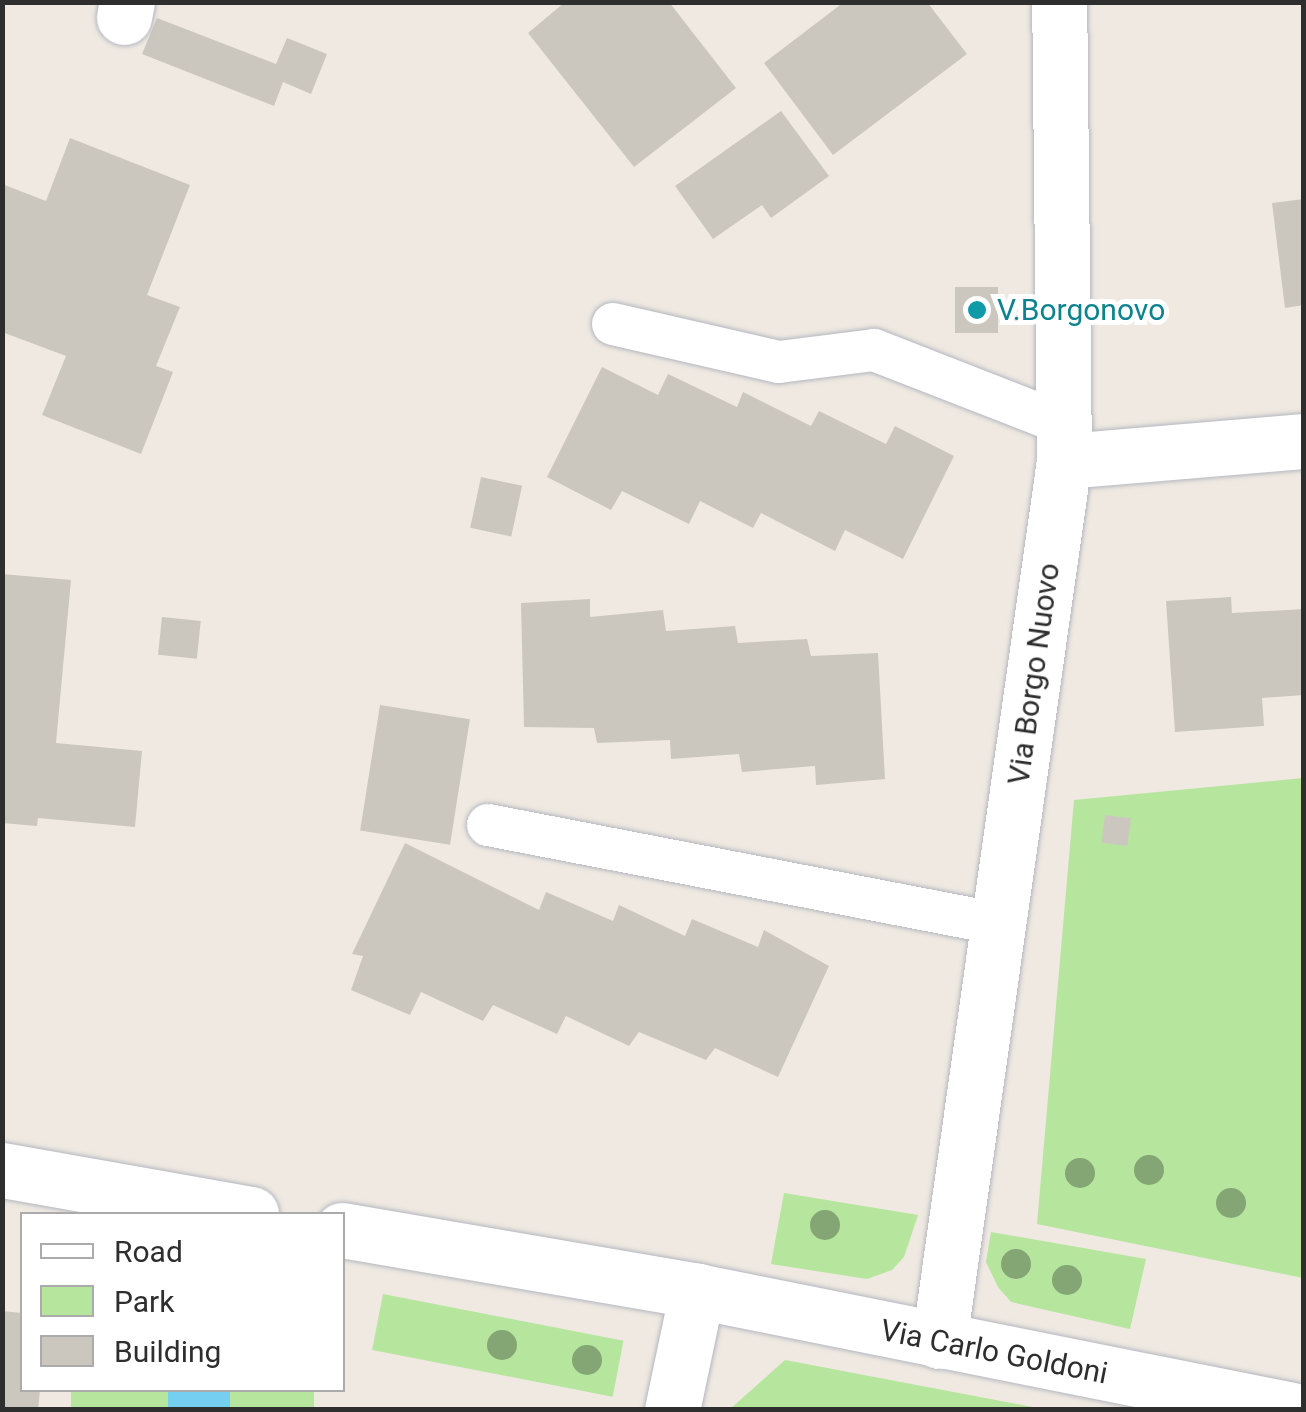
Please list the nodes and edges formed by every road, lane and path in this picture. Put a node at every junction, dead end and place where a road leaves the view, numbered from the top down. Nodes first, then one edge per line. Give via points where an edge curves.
1 (1060, 2) edge
2 (613, 324) dead end
3 (1304, 440) edge
4 (1064, 443) junction
5 (488, 825) dead end
6 (1000, 924) junction
7 (2, 1170) edge
8 (240, 1212) edge
9 (345, 1231) edge
10 (696, 1291) junction
11 (939, 1341) junction
12 (672, 1410) edge
13 (1292, 1410) edge

1 - 4 street, Via Borgo Nuovo
2 - 4 lane via 779,362 874,350
3 - 4 street
4 - 6 street, Via Borgo Nuovo
5 - 6 lane
6 - 11 street, Via Borgo Nuovo
7 - 8 street
9 - 10 street, Via Carlo Goldoni
10 - 11 street, Via Carlo Goldoni
10 - 12 street
11 - 13 street, Via Carlo Goldoni

